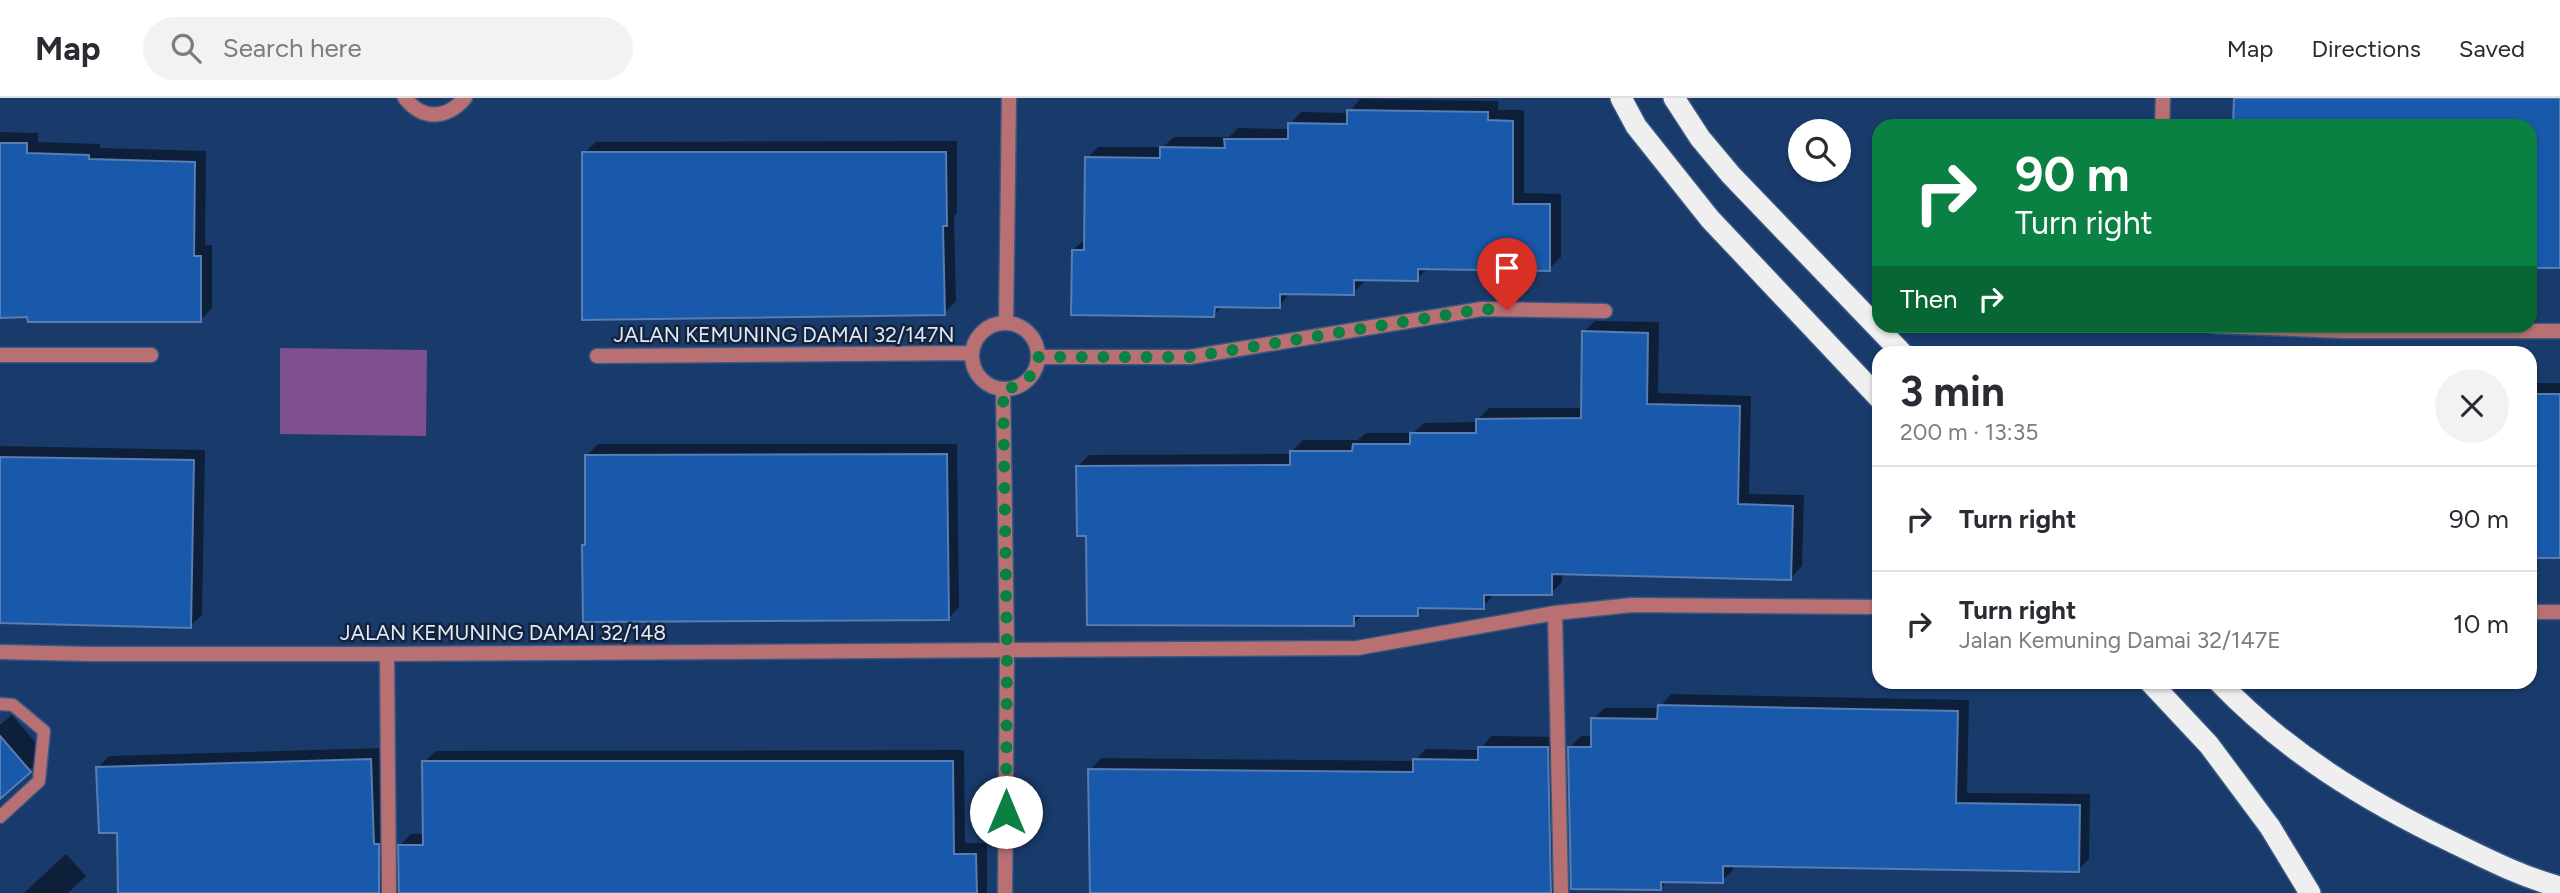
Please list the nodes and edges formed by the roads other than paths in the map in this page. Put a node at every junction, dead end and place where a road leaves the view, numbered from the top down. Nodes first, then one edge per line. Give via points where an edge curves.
1 (405, 98) edge
2 (466, 98) edge
3 (1009, 98) edge
4 (1621, 98) edge
5 (1674, 98) edge
6 (2163, 98) edge
7 (2162, 119) edge
8 (1605, 311) dead end
9 (1872, 322) edge
10 (1006, 323) junction
11 (2537, 331) edge
12 (2560, 331) edge
13 (1883, 333) edge
14 (1895, 346) edge
15 (972, 353) junction
16 (0, 355) edge
17 (151, 355) dead end
18 (597, 356) dead end
19 (1038, 357) junction
20 (1003, 389) junction
21 (1872, 391) edge
22 (1872, 607) edge
23 (2537, 612) edge
24 (2560, 612) edge
25 (1555, 613) junction
26 (1007, 651) junction
27 (0, 652) edge
28 (387, 654) junction
29 (2157, 689) edge
30 (2226, 689) edge
31 (0, 704) edge
32 (0, 817) edge
33 (2560, 887) edge
34 (390, 893) edge
35 (1005, 893) edge
36 (1561, 893) edge
37 (2310, 893) edge

1 - 2 street via 413,108 436,116
3 - 10 street
4 - 21 highway via 1636,126 1710,219
5 - 9 highway via 1731,175
6 - 7 street
8 - 19 street via 1482,309 1190,357
10 - 15 street via 979,335
10 - 19 street via 1025,330
11 - 12 street
13 - 14 highway
15 - 18 street, JALAN KEMUNING DAMAI 32/147N
15 - 20 street via 984,381
16 - 17 street
19 - 20 street via 1031,376
20 - 26 street
22 - 25 street, JALAN KEMUNING DAMAI 32/148 via 1632,605
23 - 24 street
25 - 26 street, JALAN KEMUNING DAMAI 32/148 via 1357,648
25 - 36 street
26 - 28 street, JALAN KEMUNING DAMAI 32/148
26 - 35 street
27 - 28 street, JALAN KEMUNING DAMAI 32/148
28 - 34 street
29 - 37 highway via 2209,744 2270,827
30 - 33 highway via 2293,749 2401,818 2499,865
31 - 32 lane via 13,705 44,730 39,781

